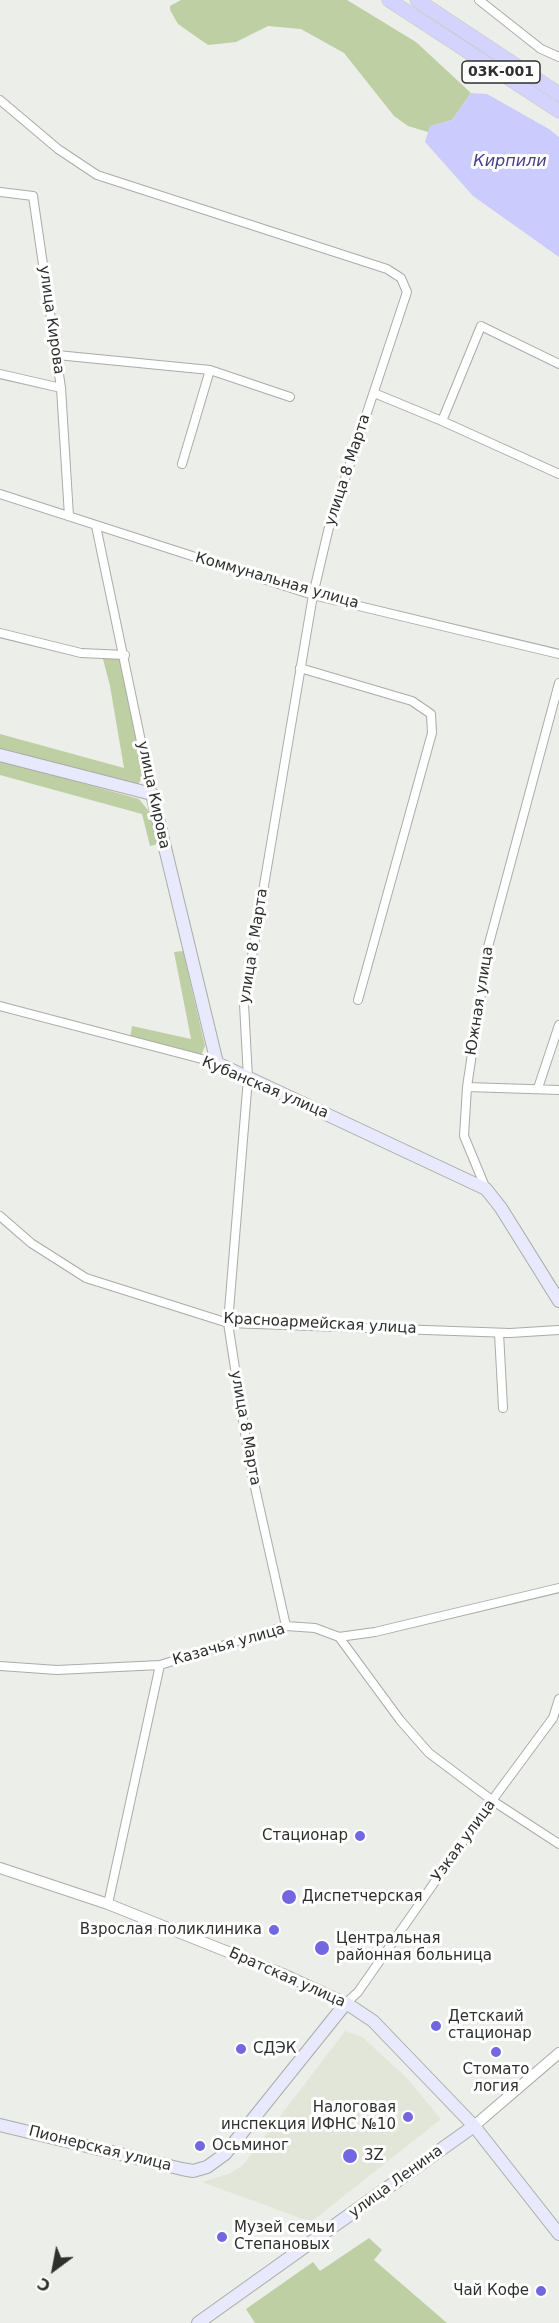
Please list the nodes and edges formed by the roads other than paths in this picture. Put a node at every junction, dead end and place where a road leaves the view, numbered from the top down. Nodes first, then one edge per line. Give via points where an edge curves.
1 (389, 0) edge
2 (417, 0) edge
3 (479, 0) edge
4 (559, 57) edge
5 (559, 94) edge
6 (0, 100) edge
7 (559, 111) edge
8 (0, 192) edge
9 (57, 355) junction
10 (559, 364) edge
11 (210, 370) junction
12 (0, 374) edge
13 (61, 388) junction
14 (374, 393) junction
15 (290, 397) dead end
16 (442, 420) junction
17 (182, 464) dead end
18 (559, 474) edge
19 (0, 494) edge
20 (69, 516) junction
21 (96, 526) junction
22 (313, 595) junction
23 (0, 633) edge
24 (559, 654) edge
25 (125, 655) junction
26 (300, 668) junction
27 (559, 683) edge
28 (0, 755) edge
29 (152, 794) junction
30 (358, 1000) dead end
31 (0, 1006) edge
32 (559, 1025) edge
33 (217, 1063) junction
34 (248, 1078) junction
35 (467, 1087) junction
36 (538, 1088) junction
37 (559, 1090) edge
38 (486, 1189) junction
39 (0, 1216) edge
40 (559, 1301) edge
41 (228, 1323) junction
42 (559, 1330) edge
43 (499, 1333) junction
44 (503, 1408) dead end
45 (559, 1588) edge
46 (286, 1626) junction
47 (339, 1637) junction
48 (160, 1665) junction
49 (0, 1666) edge
50 (559, 1699) edge
51 (493, 1801) junction
52 (559, 1844) edge
53 (0, 1868) edge
54 (108, 1904) junction
55 (346, 2003) junction
56 (559, 2053) edge
57 (0, 2125) edge
58 (474, 2126) junction
59 (200, 2169) joint
60 (559, 2234) edge
61 (198, 2323) edge

1 - 7 main road, 03К-001
2 - 5 main road, 03К-001
3 - 4 street via 541,49
6 - 14 street, улица 8 Марта via 58,149 97,175 387,269 401,278 407,292
8 - 9 street, улица Кирова via 33,196
9 - 11 street
9 - 13 street, улица Кирова
10 - 16 street via 482,326
11 - 15 street
11 - 17 street
12 - 13 street
13 - 20 street, улица Кирова
14 - 16 street
14 - 22 street, улица 8 Марта via 329,527
16 - 18 street
19 - 20 street, Коммунальная улица
20 - 21 street, Коммунальная улица
21 - 22 street, Коммунальная улица
21 - 25 street, улица Кирова
22 - 24 street, Коммунальная улица
22 - 26 street, улица 8 Марта
23 - 25 street via 81,653
25 - 29 street, улица Кирова
26 - 30 street via 412,700 431,714 432,733
26 - 34 street, улица 8 Марта via 244,1004
27 - 35 street, Южная улица via 488,947
28 - 29 main road
29 - 33 main road, улица Кирова
31 - 33 street, Кубанская улица
32 - 36 street
33 - 34 main road, Кубанская улица
34 - 38 main road, Кубанская улица
34 - 41 street, улица 8 Марта
35 - 36 street
35 - 38 street, Южная улица via 464,1136
36 - 37 street
38 - 40 main road, Южная улица
39 - 41 street, Красноармейская улица via 31,1243 86,1278
41 - 43 street, Красноармейская улица
41 - 46 street, улица 8 Марта via 250,1465
42 - 43 street, Красноармейская улица
43 - 44 street
45 - 47 street, Казачья улица
46 - 47 street, Казачья улица via 315,1628
46 - 48 street, Казачья улица
47 - 51 street via 429,1753
48 - 49 street, Казачья улица via 57,1670
48 - 54 street
50 - 51 street, Узкая улица via 553,1718
51 - 52 street
51 - 55 street, Узкая улица via 358,1992
53 - 54 street, Братская улица
54 - 55 street, Братская улица
55 - 58 main road, Братская улица via 373,2021
55 - 59 main road, Узкая улица via 225,2154
56 - 58 street, улица Ленина
57 - 59 main road, Пионерская улица via 182,2169
58 - 60 main road, Братская улица
58 - 61 main road, улица Ленина

